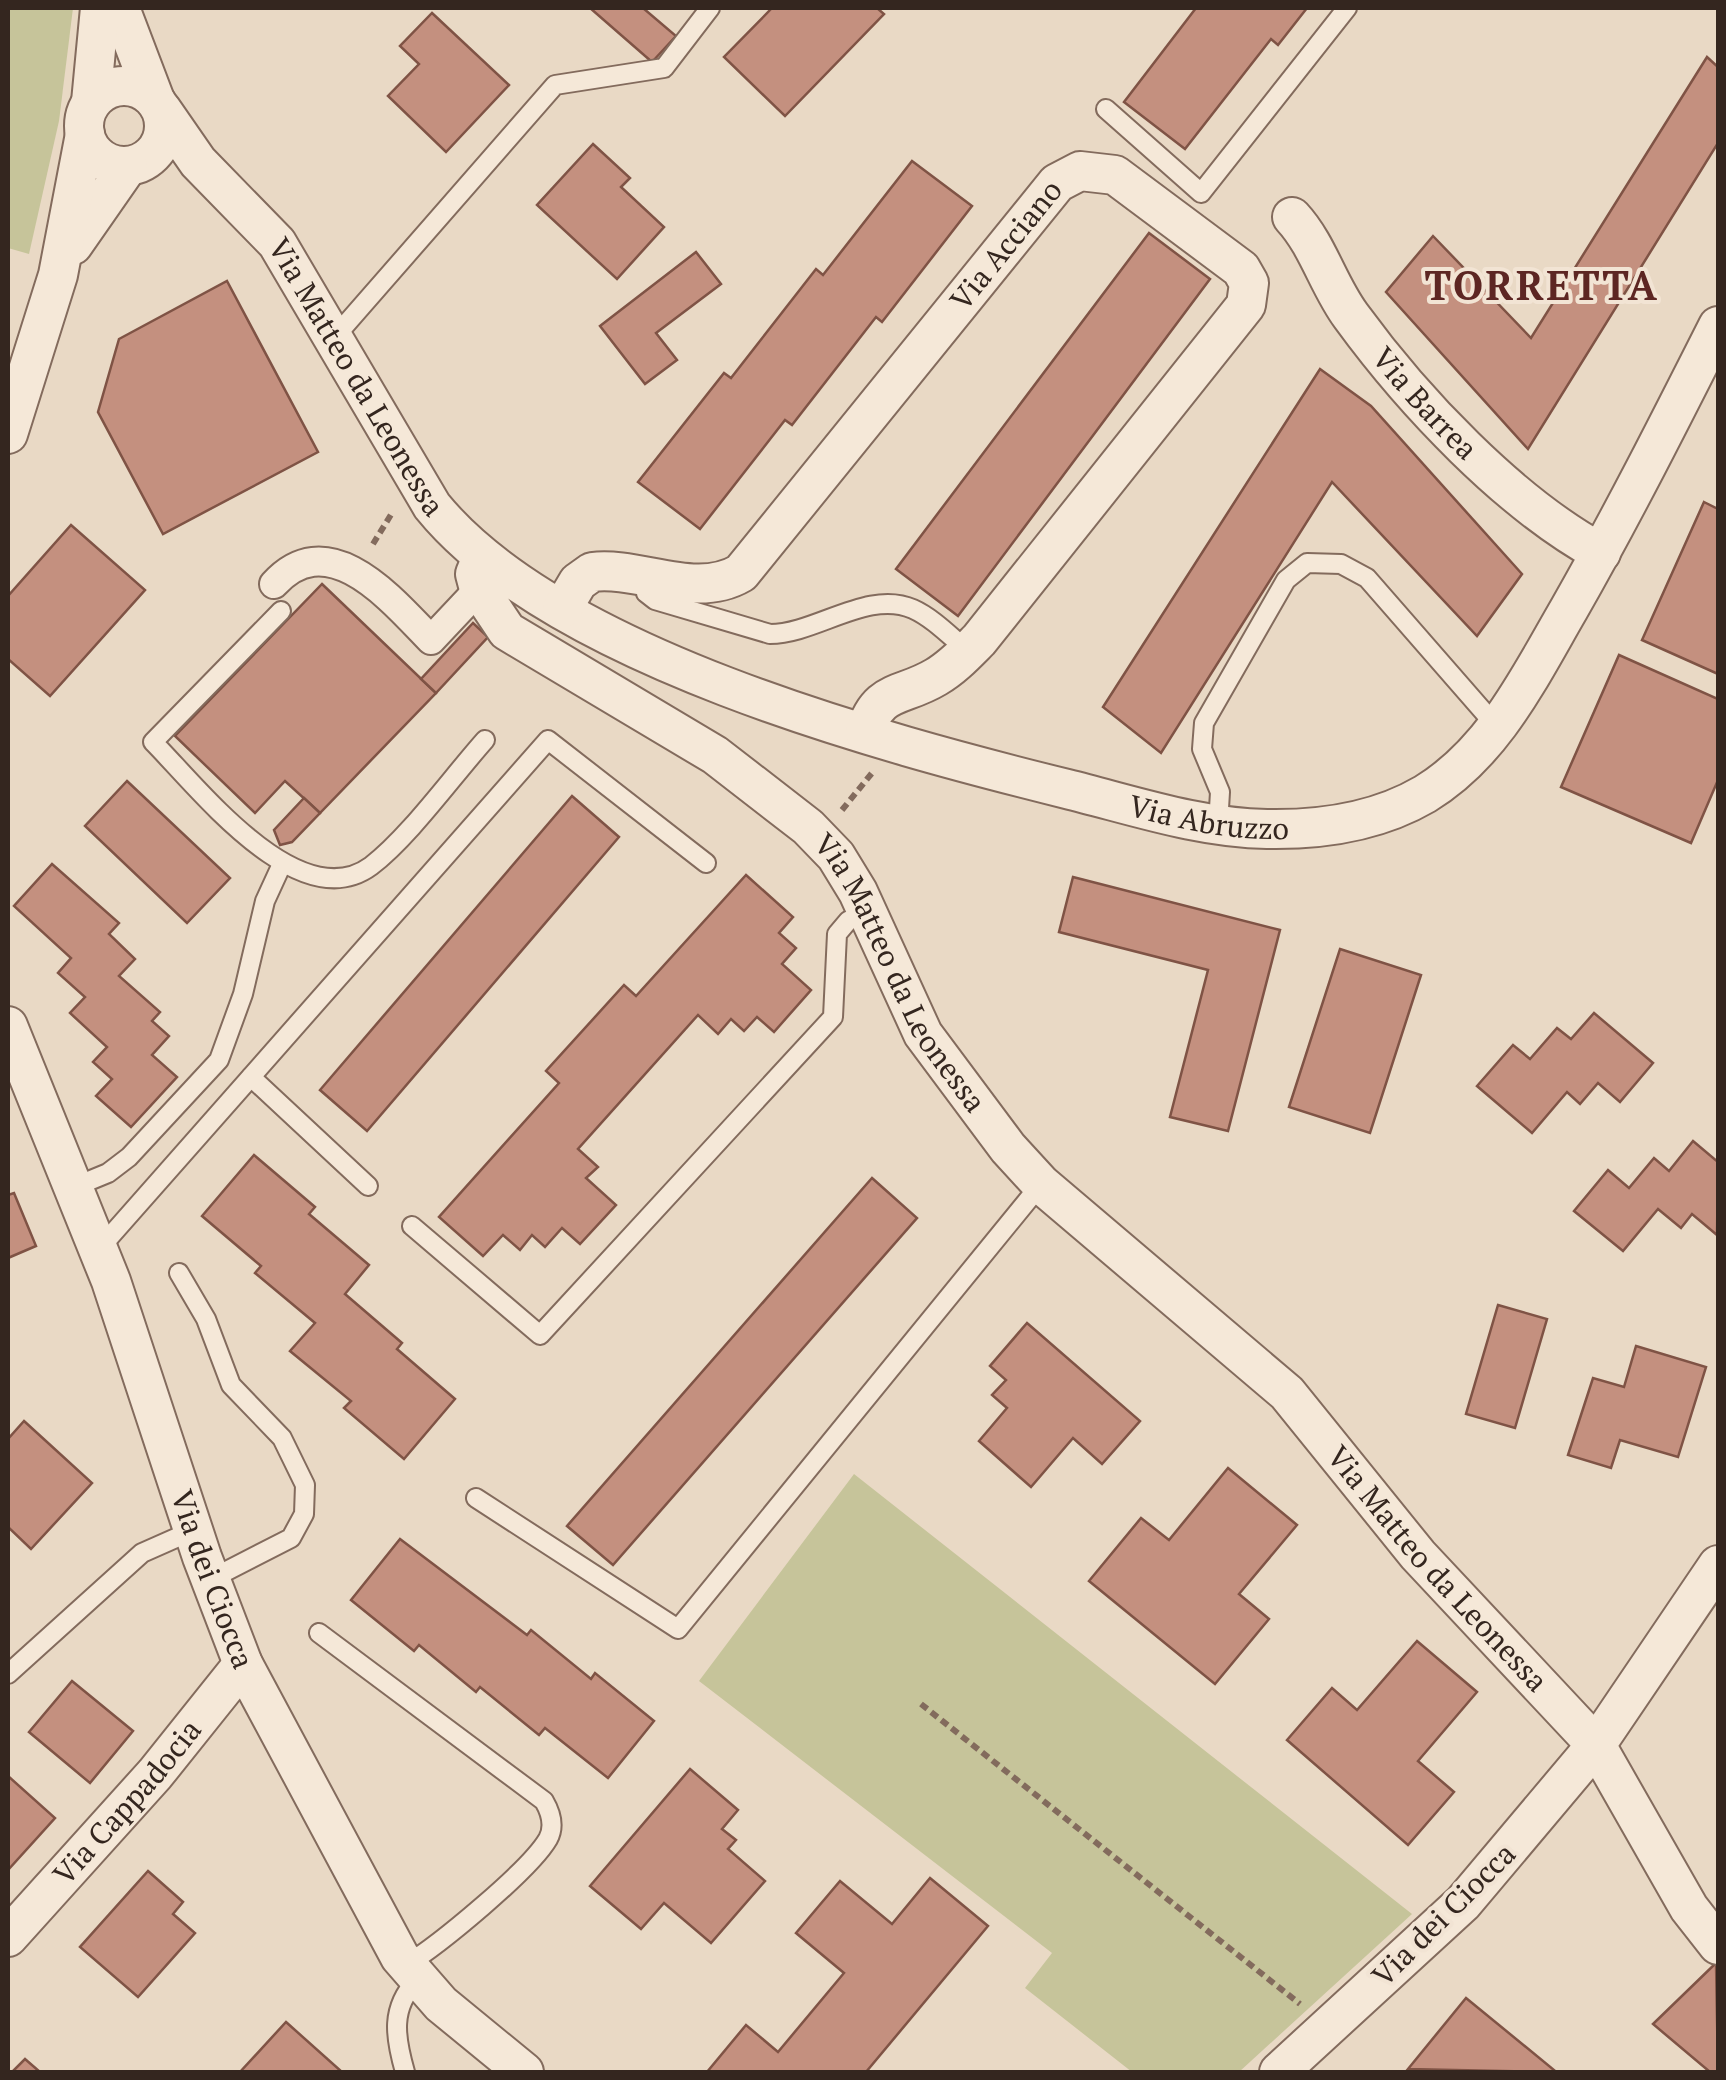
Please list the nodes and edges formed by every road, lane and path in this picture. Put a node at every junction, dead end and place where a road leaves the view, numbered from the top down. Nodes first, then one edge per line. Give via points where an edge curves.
1 (100, 8) edge
2 (120, 8) edge
3 (710, 8) edge
4 (1348, 8) edge
5 (158, 105) junction
6 (1106, 109) dead end
7 (88, 118) junction
8 (132, 165) junction
9 (241, 204) junction
10 (1292, 216) dead end
11 (58, 275) junction
12 (1718, 326) edge
13 (333, 339) junction
14 (8, 434) edge
15 (393, 513) dead end
16 (1602, 553) junction
17 (367, 564) junction
18 (480, 573) junction
19 (646, 577) junction
20 (278, 597) joint
21 (562, 609) junction
22 (968, 651) junction
23 (1497, 726) junction
24 (874, 736) junction
25 (485, 740) dead end
26 (1218, 824) junction
27 (819, 838) junction
28 (706, 863) dead end
29 (282, 864) junction
30 (868, 912) junction
31 (8, 1026) edge
32 (251, 1076) junction
33 (1041, 1184) junction
34 (368, 1186) dead end
35 (74, 1187) junction
36 (412, 1226) dead end
37 (99, 1249) junction
38 (179, 1272) dead end
39 (476, 1498) dead end
40 (194, 1530) junction
41 (1718, 1564) edge
42 (211, 1580) junction
43 (319, 1633) dead end
44 (244, 1664) junction
45 (8, 1674) edge
46 (921, 1704) dead end
47 (1596, 1745) junction
48 (8, 1937) edge
49 (1718, 1945) edge
50 (412, 1973) junction
51 (1329, 2027) junction
52 (404, 2072) edge
53 (524, 2072) edge
54 (1279, 2072) edge

1 - 7 street
2 - 5 street, Via Matteo da Leonessa
3 - 13 lane via 664,68 555,85
4 - 6 lane via 1201,193
5 - 7 street via 135,86 123,85 100,93
5 - 8 street via 161,143
5 - 9 street, Via Matteo da Leonessa via 198,162
7 - 8 street via 96,154
7 - 11 street
8 - 9 street, Via Matteo da Leonessa
8 - 11 street via 80,233
9 - 13 street, Via Matteo da Leonessa via 278,243
10 - 16 street, Via Barrea via 1353,319 1427,405 1536,510
11 - 14 street
12 - 16 street, Via Abruzzo
13 - 18 street, Via Matteo da Leonessa via 420,490
15 - 17 path via 379,529
16 - 23 street, Via Abruzzo
17 - 18 street via 432,640
17 - 20 street via 295,566
18 - 21 street, Via Abruzzo
18 - 27 street, Via Matteo da Leonessa via 498,622 520,641 715,755
19 - 21 street, Via Acciano via 592,572
19 - 22 lane via 646,593 655,600 770,634 878,605 902,605
19 - 22 street, Via Acciano via 701,583 741,573 1057,183 1080,171 1107,172 1235,263 1249,283 1248,299
20 - 29 lane via 153,742
21 - 24 street, Via Abruzzo via 666,659
22 - 24 street, Via Acciano via 936,677 885,698 872,712
23 - 26 street, Via Abruzzo via 1450,776 1396,809 1298,828
23 - 26 lane via 1368,578 1341,564 1307,563 1286,580 1204,723 1202,750 1220,792
24 - 26 street, Via Abruzzo
24 - 27 path via 875,770
25 - 29 lane via 360,872 330,876
27 - 30 street, Via Matteo da Leonessa
28 - 32 lane via 548,740
29 - 35 lane via 219,1060 129,1157
30 - 33 street, Via Matteo da Leonessa via 923,1034
30 - 36 lane via 838,934 833,1016 540,1334
31 - 35 street, Via dei Ciocca
32 - 34 lane
32 - 37 lane
33 - 39 lane via 678,1629
33 - 47 street, Via Matteo da Leonessa via 1286,1393 1428,1566
35 - 37 street, Via dei Ciocca
37 - 40 street, Via dei Ciocca
38 - 42 lane via 231,1385 282,1438 305,1485 304,1514 292,1538
40 - 42 street, Via dei Ciocca
40 - 45 lane via 142,1553
41 - 47 street, Via dei Ciocca
42 - 44 street, Via dei Ciocca
43 - 50 lane via 544,1802 552,1817 546,1842
44 - 48 street, Via Cappadocia
44 - 50 street, Via dei Ciocca
46 - 51 path
47 - 49 street, Via Matteo da Leonessa via 1689,1908
47 - 51 street, Via dei Ciocca via 1463,1903
50 - 52 lane via 397,2011
50 - 53 street, Via dei Ciocca
51 - 54 street, Via dei Ciocca

